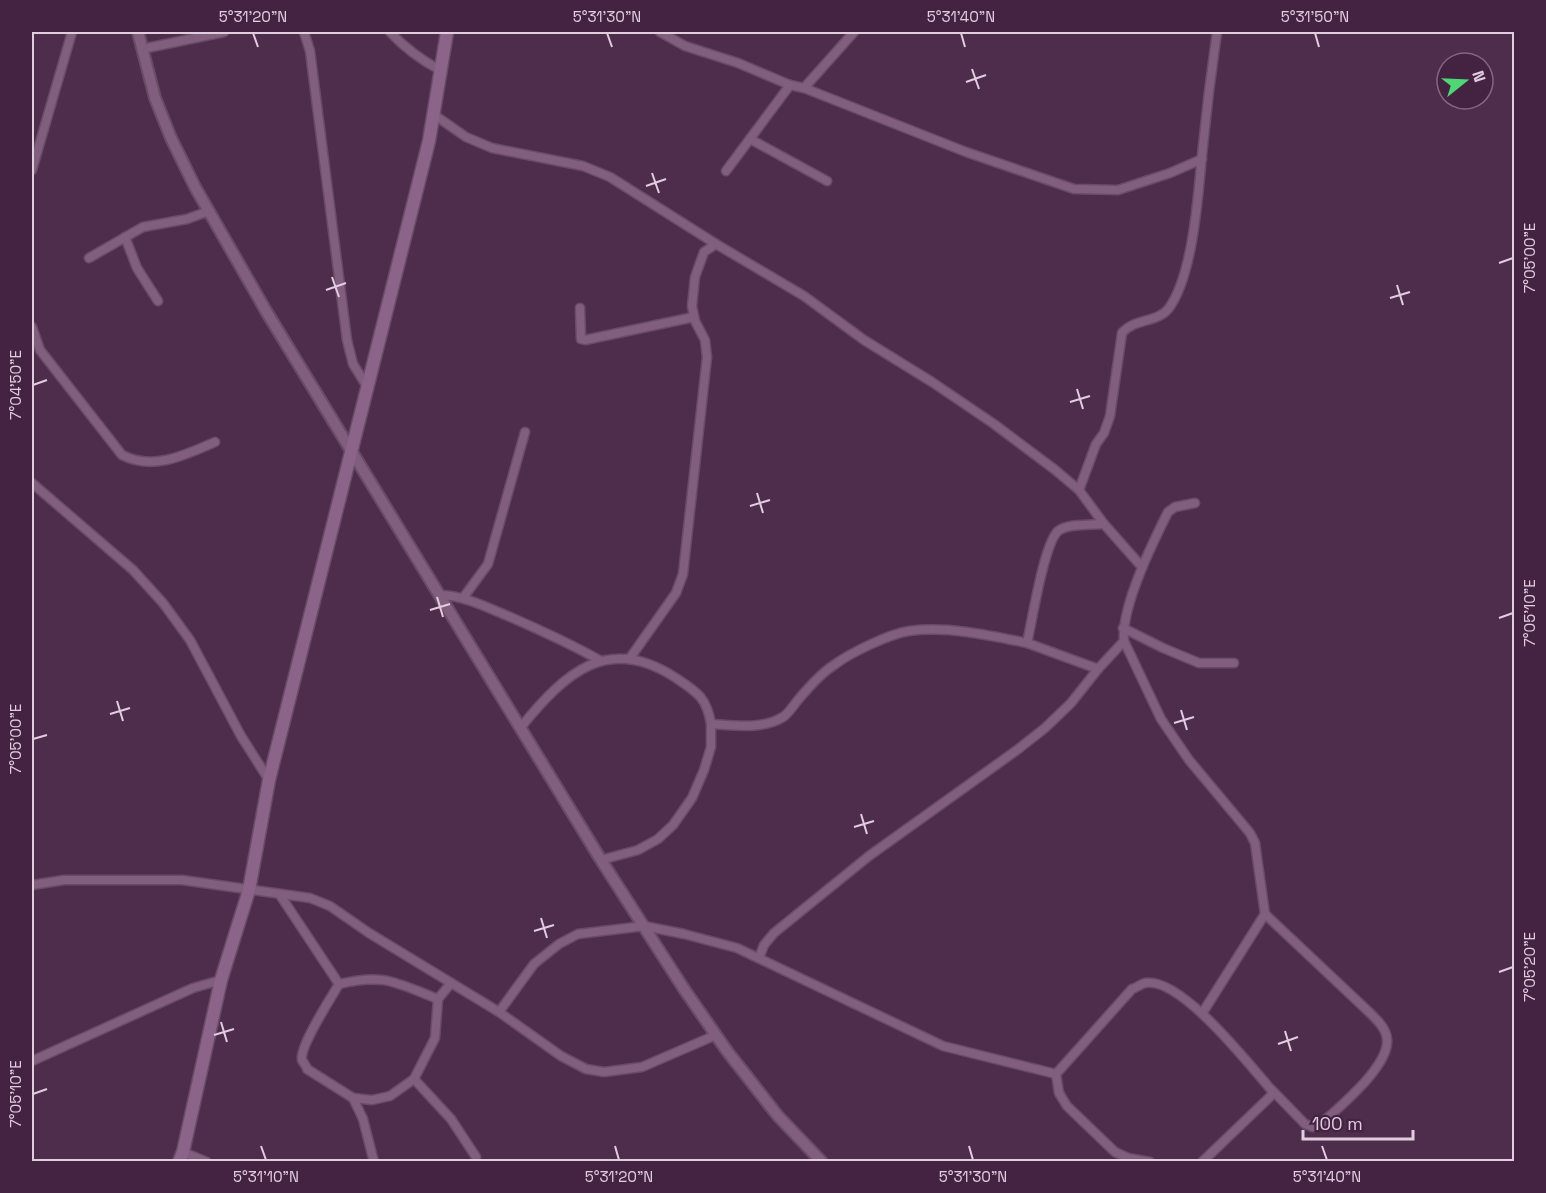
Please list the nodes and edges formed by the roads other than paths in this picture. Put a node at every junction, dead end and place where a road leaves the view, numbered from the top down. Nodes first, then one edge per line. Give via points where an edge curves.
1 (72, 32) edge
2 (138, 32) edge
3 (224, 32) edge
4 (304, 32) edge
5 (390, 32) edge
6 (447, 32) edge
7 (660, 32) edge
8 (854, 32) edge
9 (1217, 32) edge
10 (142, 49) junction
11 (440, 70) junction
12 (790, 86) junction
13 (804, 88) junction
14 (433, 114) junction
15 (750, 138) junction
16 (1202, 159) junction
17 (32, 170) edge
18 (726, 171) dead end
19 (827, 180) dead end
20 (209, 211) junction
21 (125, 237) junction
22 (716, 244) junction
23 (89, 258) dead end
24 (158, 301) dead end
25 (580, 308) dead end
26 (694, 317) junction
27 (32, 327) edge
28 (368, 388) junction
29 (525, 432) dead end
30 (215, 442) dead end
31 (353, 449) junction
32 (32, 483) edge
33 (1079, 490) junction
34 (1195, 503) dead end
35 (1104, 524) junction
36 (1142, 567) junction
37 (441, 595) junction
38 (464, 598) junction
39 (1123, 628) junction
40 (1124, 641) junction
41 (1027, 643) junction
42 (630, 658) junction
43 (601, 661) junction
44 (1234, 663) dead end
45 (1098, 669) junction
46 (711, 724) junction
47 (521, 727) junction
48 (269, 780) junction
49 (602, 860) junction
50 (32, 885) edge
51 (249, 890) junction
52 (279, 895) junction
53 (1265, 914) junction
54 (644, 926) junction
55 (759, 958) junction
56 (221, 980) junction
57 (451, 983) junction
58 (339, 984) junction
59 (438, 999) junction
60 (500, 1012) junction
61 (1203, 1012) junction
62 (716, 1035) junction
63 (32, 1061) edge
64 (1056, 1074) junction
65 (414, 1079) junction
66 (1271, 1089) junction
67 (353, 1098) junction
68 (181, 1156) edge
69 (476, 1157) dead end
70 (207, 1161) edge
71 (374, 1161) edge
72 (822, 1161) edge
73 (1150, 1161) edge
74 (1202, 1161) edge

1 - 17 street
2 - 10 street
3 - 10 street
4 - 28 street via 310,51 347,340 354,364
5 - 11 street via 404,47
6 - 11 main road
7 - 12 street via 685,46
8 - 13 street
9 - 16 street
10 - 20 street via 171,138
11 - 14 main road
12 - 13 street
12 - 15 street
13 - 16 street via 966,152 1074,189 1118,190
14 - 22 street via 466,137 492,148 583,166 610,177
14 - 28 main road
15 - 18 street
15 - 19 street
16 - 33 street via 1184,274 1170,308 1162,316 1128,326 1122,333 1110,416
20 - 21 street via 143,227
20 - 31 street
21 - 23 street
21 - 24 street via 137,268
22 - 26 street via 704,252 695,277
22 - 33 street via 804,296 864,340 941,388 1018,441
25 - 26 street via 581,339 585,340
26 - 42 street via 705,340 707,357 683,574 676,593
27 - 30 street via 40,350 122,454 141,462 173,459
28 - 31 main road
29 - 38 street via 488,564
31 - 37 street
31 - 48 main road
32 - 48 street via 134,570 163,603 190,640
33 - 35 street
34 - 36 street via 1168,512
35 - 36 street
35 - 41 street via 1059,531 1044,567
36 - 39 street
37 - 38 street
37 - 47 street
38 - 43 street via 564,640
39 - 40 street
39 - 44 street via 1198,663
40 - 45 street
40 - 53 street via 1161,719 1189,760 1250,833 1255,843
41 - 45 street
41 - 46 street via 978,633 907,631 833,665 784,717 768,724
42 - 43 street
42 - 46 street via 665,670 698,692 708,708
43 - 47 street via 565,679
45 - 55 street via 1071,704 1045,728 852,870 774,933
46 - 49 street via 711,747 704,770 692,798 673,825 638,850
47 - 49 street
48 - 51 main road
49 - 54 street
50 - 51 street via 64,880 151,879
51 - 52 street
51 - 56 main road
52 - 57 street via 310,898 330,906
52 - 58 street
53 - 61 street
53 - 66 street via 1369,1012 1388,1040 1376,1068 1321,1124 1305,1124
54 - 55 street via 737,948
54 - 60 street via 578,934 560,944 534,964
54 - 62 street
55 - 64 street via 943,1046
56 - 63 street via 193,988
56 - 68 main road
57 - 59 street
57 - 60 street
58 - 59 street via 360,979 391,980
58 - 67 street via 302,1052 302,1061 307,1069
59 - 65 street via 435,1038
60 - 62 street via 561,1056 586,1069 604,1072 642,1067
61 - 64 street via 1175,991 1146,983 1132,989
61 - 66 street
62 - 72 street via 778,1116
64 - 73 street via 1059,1093 1067,1106 1115,1152
65 - 67 street via 390,1096 372,1100
65 - 69 street via 451,1119
66 - 74 street via 1274,1092
67 - 71 street
68 - 70 street

